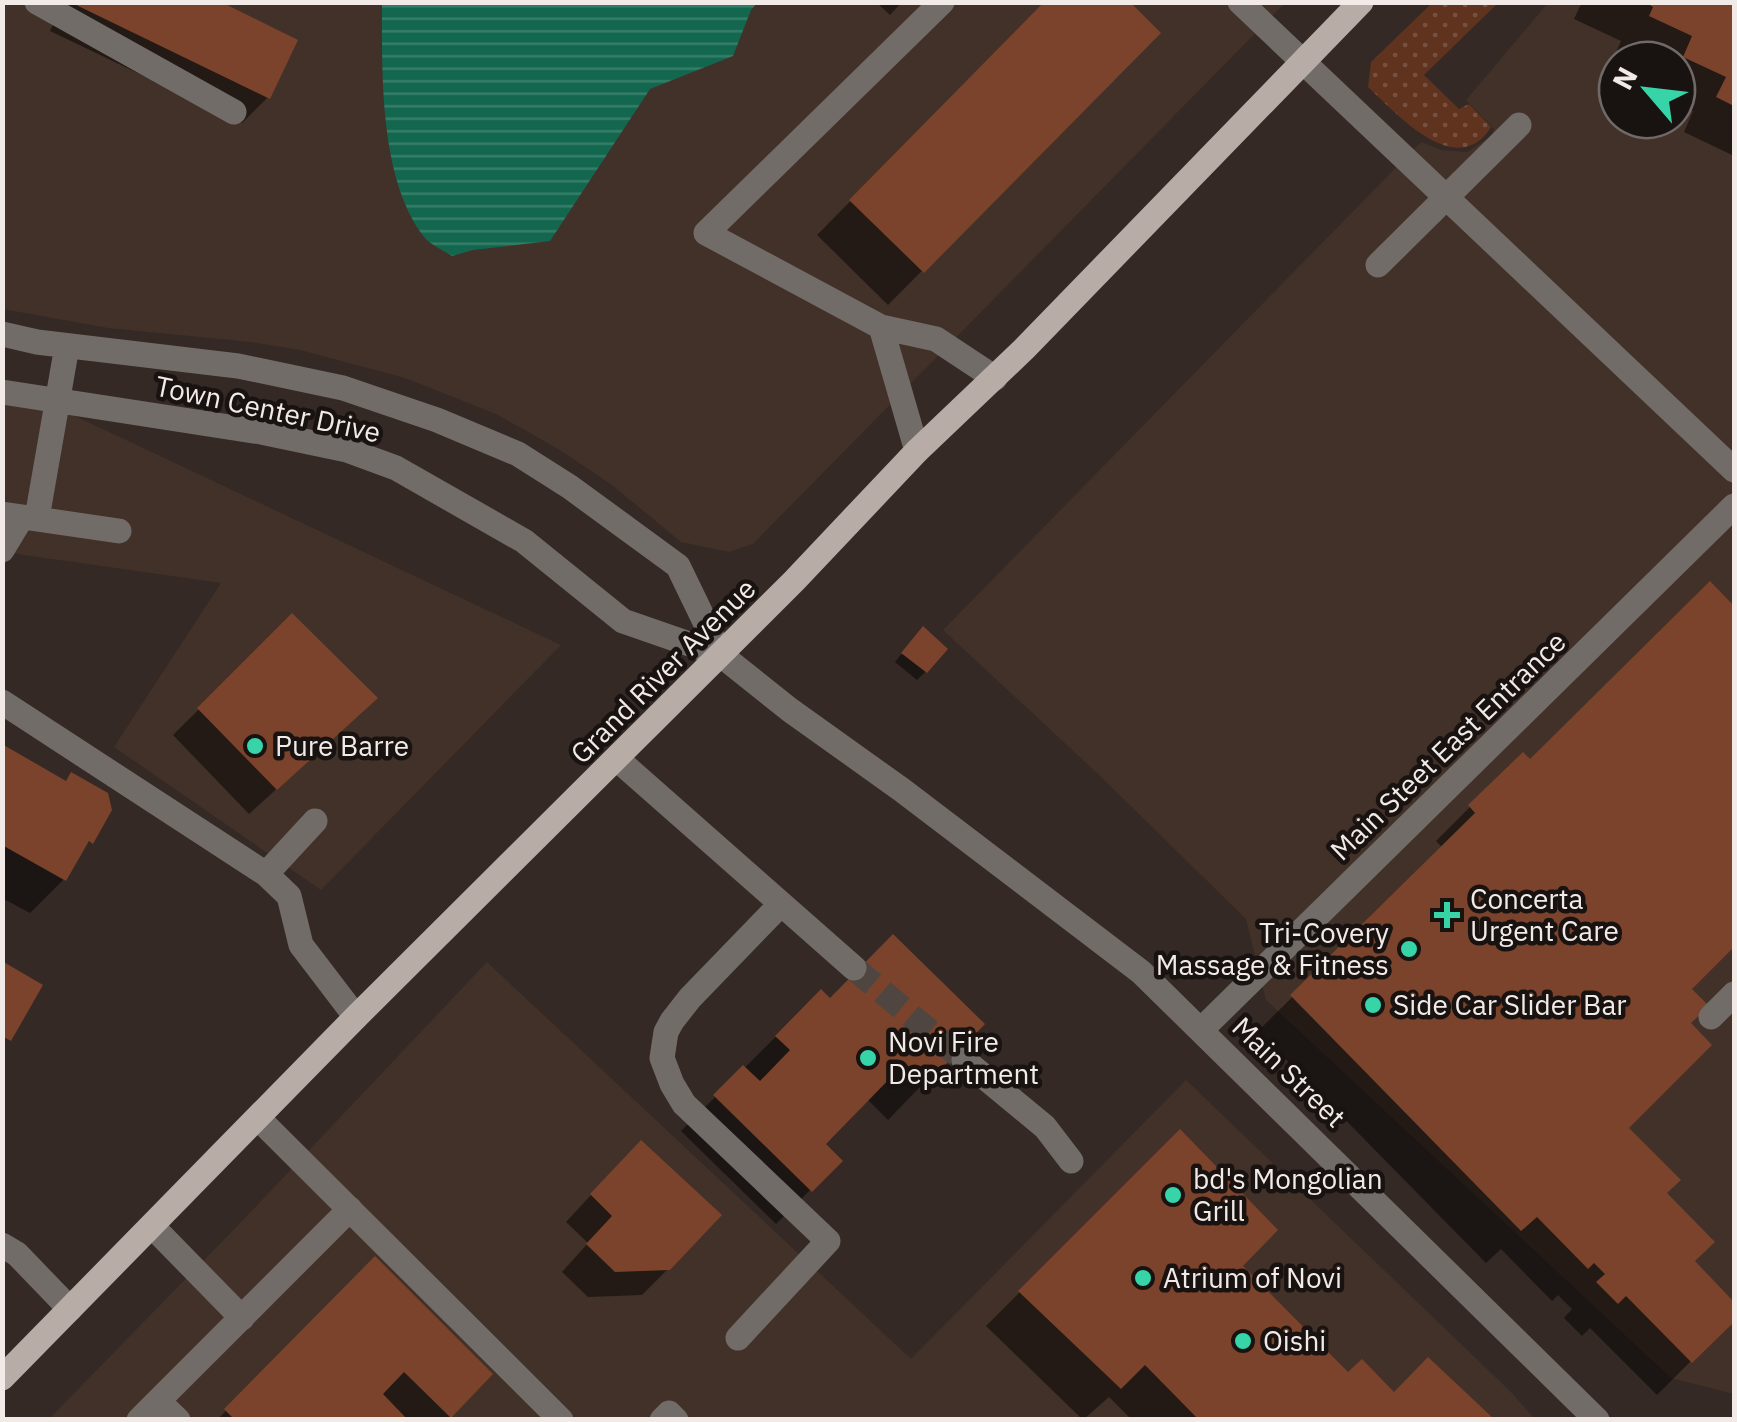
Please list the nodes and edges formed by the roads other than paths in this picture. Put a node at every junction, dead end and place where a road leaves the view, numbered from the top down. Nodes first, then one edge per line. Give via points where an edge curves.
1 (37, 2) edge
2 (942, 2) edge
3 (1240, 2) edge
4 (1362, 2) edge
5 (1302, 63) junction
6 (234, 112) dead end
7 (1519, 125) dead end
8 (1446, 198) junction
9 (1378, 265) dead end
10 (881, 327) junction
11 (2, 334) edge
12 (68, 346) junction
13 (995, 378) junction
14 (2, 392) edge
15 (58, 401) junction
16 (916, 451) junction
17 (1734, 470) edge
18 (1734, 506) edge
19 (20, 516) edge
20 (119, 530) dead end
21 (2, 550) edge
22 (721, 655) junction
23 (2, 702) edge
24 (617, 759) junction
25 (315, 821) dead end
26 (266, 874) junction
27 (781, 904) junction
28 (854, 968) tunnel mouth
29 (1734, 994) edge
30 (356, 1017) junction
31 (1710, 1017) dead end
32 (1202, 1029) junction
33 (964, 1060) tunnel mouth
34 (258, 1118) junction
35 (1072, 1161) dead end
36 (350, 1210) junction
37 (152, 1226) junction
38 (2, 1245) edge
39 (70, 1309) junction
40 (242, 1318) junction
41 (738, 1338) dead end
42 (2, 1378) edge
43 (158, 1400) junction
44 (139, 1420) edge
45 (178, 1420) edge
46 (561, 1420) edge
47 (662, 1420) edge
48 (676, 1420) edge
49 (1596, 1420) edge

1 - 6 street
2 - 10 street via 706,233
3 - 5 street
4 - 5 main road, Grand River Avenue
5 - 8 street
5 - 13 main road, Grand River Avenue
7 - 8 street
8 - 9 street
8 - 17 street
10 - 13 street via 936,339
10 - 16 street
11 - 12 street, Town Center Drive
12 - 15 street
12 - 22 street, Town Center Drive via 238,366 343,388 518,454 678,566
13 - 16 main road, Grand River Avenue
14 - 15 street, Town Center Drive
15 - 19 street
15 - 22 street, Town Center Drive via 261,432 396,468 524,541 623,620
16 - 22 main road, Grand River Avenue
18 - 32 street, Main Steet East Entrance
19 - 20 street
19 - 21 street
22 - 24 main road, Grand River Avenue
22 - 32 street, Main Street via 1141,972
23 - 26 street
24 - 27 street
24 - 30 main road, Grand River Avenue
25 - 26 street
26 - 30 street via 288,896 301,945
27 - 28 street
27 - 41 street via 690,998 663,1045 665,1070 684,1104 828,1241
29 - 31 street
30 - 34 main road, Grand River Avenue
32 - 49 street, Main Street
33 - 35 street via 1045,1127
34 - 36 street
34 - 37 main road, Grand River Avenue
36 - 40 street
36 - 46 street
37 - 39 main road, Grand River Avenue
37 - 40 street
38 - 39 street
39 - 42 main road, Grand River Avenue
40 - 43 street
43 - 44 street
43 - 45 street
47 - 48 street via 669,1413

